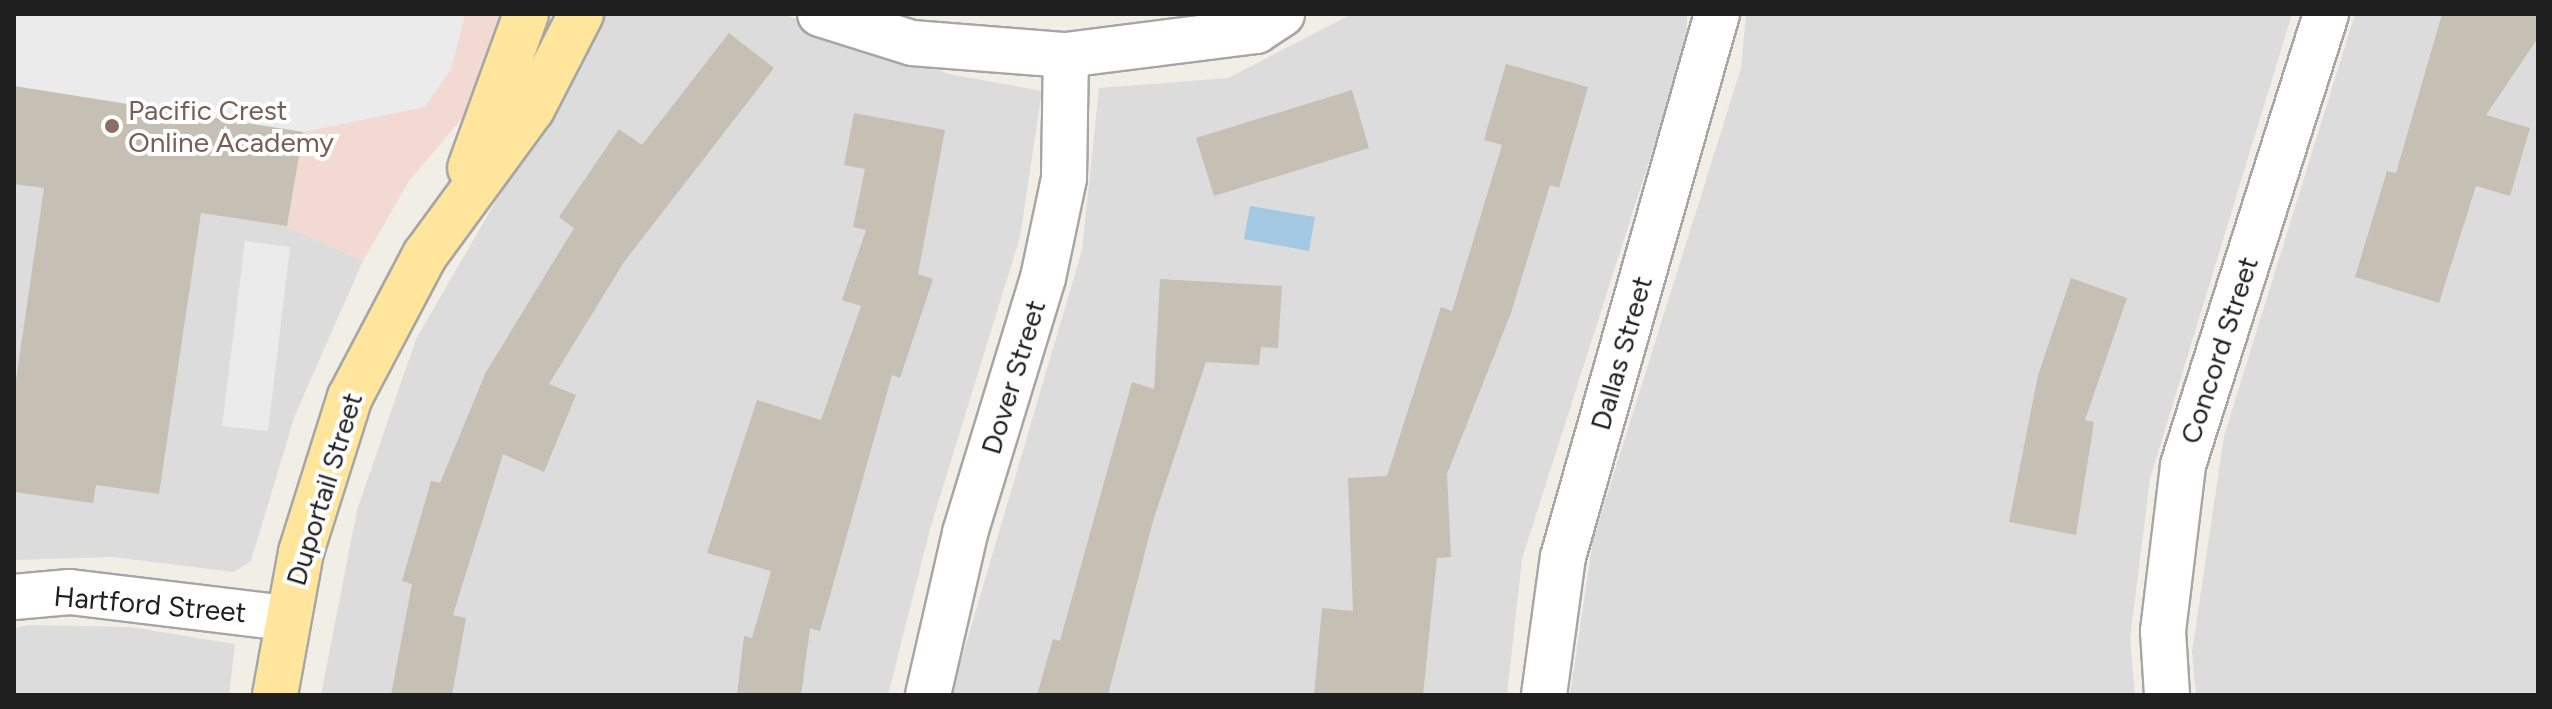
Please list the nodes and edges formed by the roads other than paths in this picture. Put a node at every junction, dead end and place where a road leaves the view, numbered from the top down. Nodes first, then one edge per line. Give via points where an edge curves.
1 (526, 14) edge
2 (581, 14) edge
3 (820, 14) edge
4 (895, 14) edge
5 (1282, 14) edge
6 (1717, 14) edge
7 (2326, 14) edge
8 (982, 48) junction
9 (1066, 55) junction
10 (453, 211) junction
11 (14, 597) edge
12 (286, 618) junction
13 (275, 695) edge
14 (928, 695) edge
15 (1544, 695) edge
16 (2167, 695) edge

1 - 10 main road, Duportail Street
2 - 10 main road, Duportail Street via 532,109
3 - 8 street via 883,38
4 - 8 street
5 - 9 street via 1256,31
6 - 15 street, Dallas Street via 1563,557
7 - 16 street, Concord Street via 2183,465 2163,631
8 - 9 street
9 - 14 street, Dover Street via 1064,178 1043,278 965,533
10 - 12 main road, Duportail Street via 350,397
11 - 12 street, Hartford Street via 70,592
12 - 13 main road, Duportail Street

